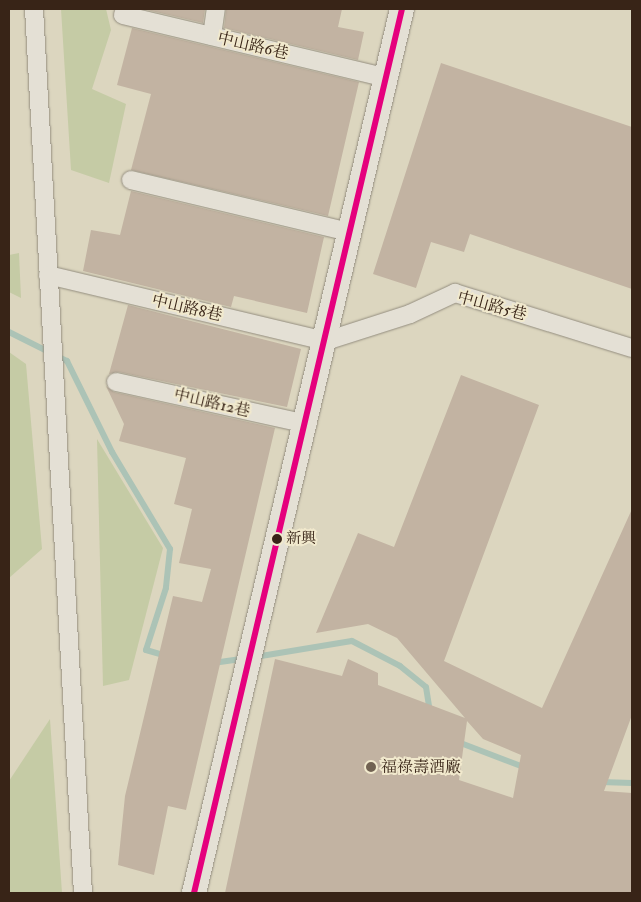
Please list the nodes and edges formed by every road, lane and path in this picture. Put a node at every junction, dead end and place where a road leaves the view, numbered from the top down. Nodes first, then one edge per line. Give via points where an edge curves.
1 (34, 9) edge
2 (216, 9) edge
3 (402, 9) edge
4 (123, 15) dead end
5 (212, 36) junction
6 (383, 77) junction
7 (131, 180) dead end
8 (350, 232) junction
9 (48, 275) junction
10 (326, 341) junction
11 (632, 348) edge
12 (116, 382) dead end
13 (307, 424) junction
14 (83, 893) edge
15 (194, 893) edge

1 - 9 street
2 - 5 street
3 - 6 main road
4 - 5 street, 中山路6巷
5 - 6 street, 中山路6巷
6 - 8 main road
7 - 8 street
8 - 10 main road
9 - 10 street, 中山路8巷
9 - 14 street
10 - 11 street, 中山路5巷 via 410,314 456,293
10 - 13 main road
12 - 13 street, 中山路12巷
13 - 15 main road

